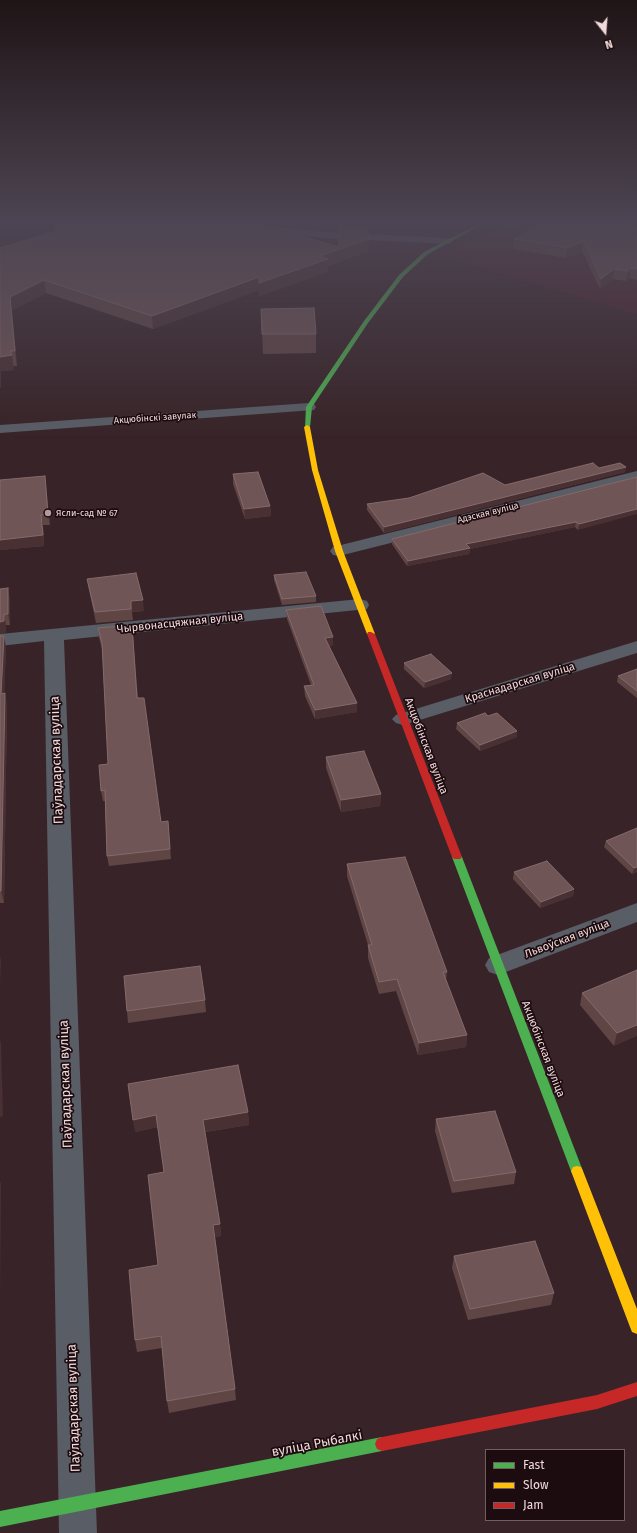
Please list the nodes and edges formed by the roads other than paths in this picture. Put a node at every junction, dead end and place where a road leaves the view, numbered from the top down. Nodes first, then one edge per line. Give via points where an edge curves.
1 (386, 296) edge
2 (309, 407) junction
3 (0, 429) edge
4 (637, 476) edge
5 (339, 550) junction
6 (360, 605) junction
7 (54, 635) junction
8 (0, 640) edge
9 (637, 647) edge
10 (403, 719) junction
11 (637, 912) edge
12 (498, 966) junction
13 (637, 1327) edge
14 (637, 1389) edge
15 (0, 1519) edge
16 (78, 1519) edge

1 - 2 street, Акцюбінская вуліца
2 - 3 street, Акцюбінскі завулак
2 - 5 street, Акцюбінская вуліца via 307,425 314,470
4 - 5 street, Адэская вуліца
5 - 6 street, Акцюбінская вуліца
6 - 7 street, Чырвонасцяжная вуліца
6 - 10 street, Акцюбінская вуліца
7 - 8 street, Чырвонасцяжная вуліца
7 - 16 street, Паўладарская вуліца
9 - 10 street, Краснадарская вуліца
10 - 12 street, Акцюбінская вуліца
11 - 12 street, Львоўская вуліца
12 - 13 street, Акцюбінская вуліца
14 - 16 street, вуліца Рыбалкі via 597,1402
15 - 16 street, вуліца Рыбалкі

